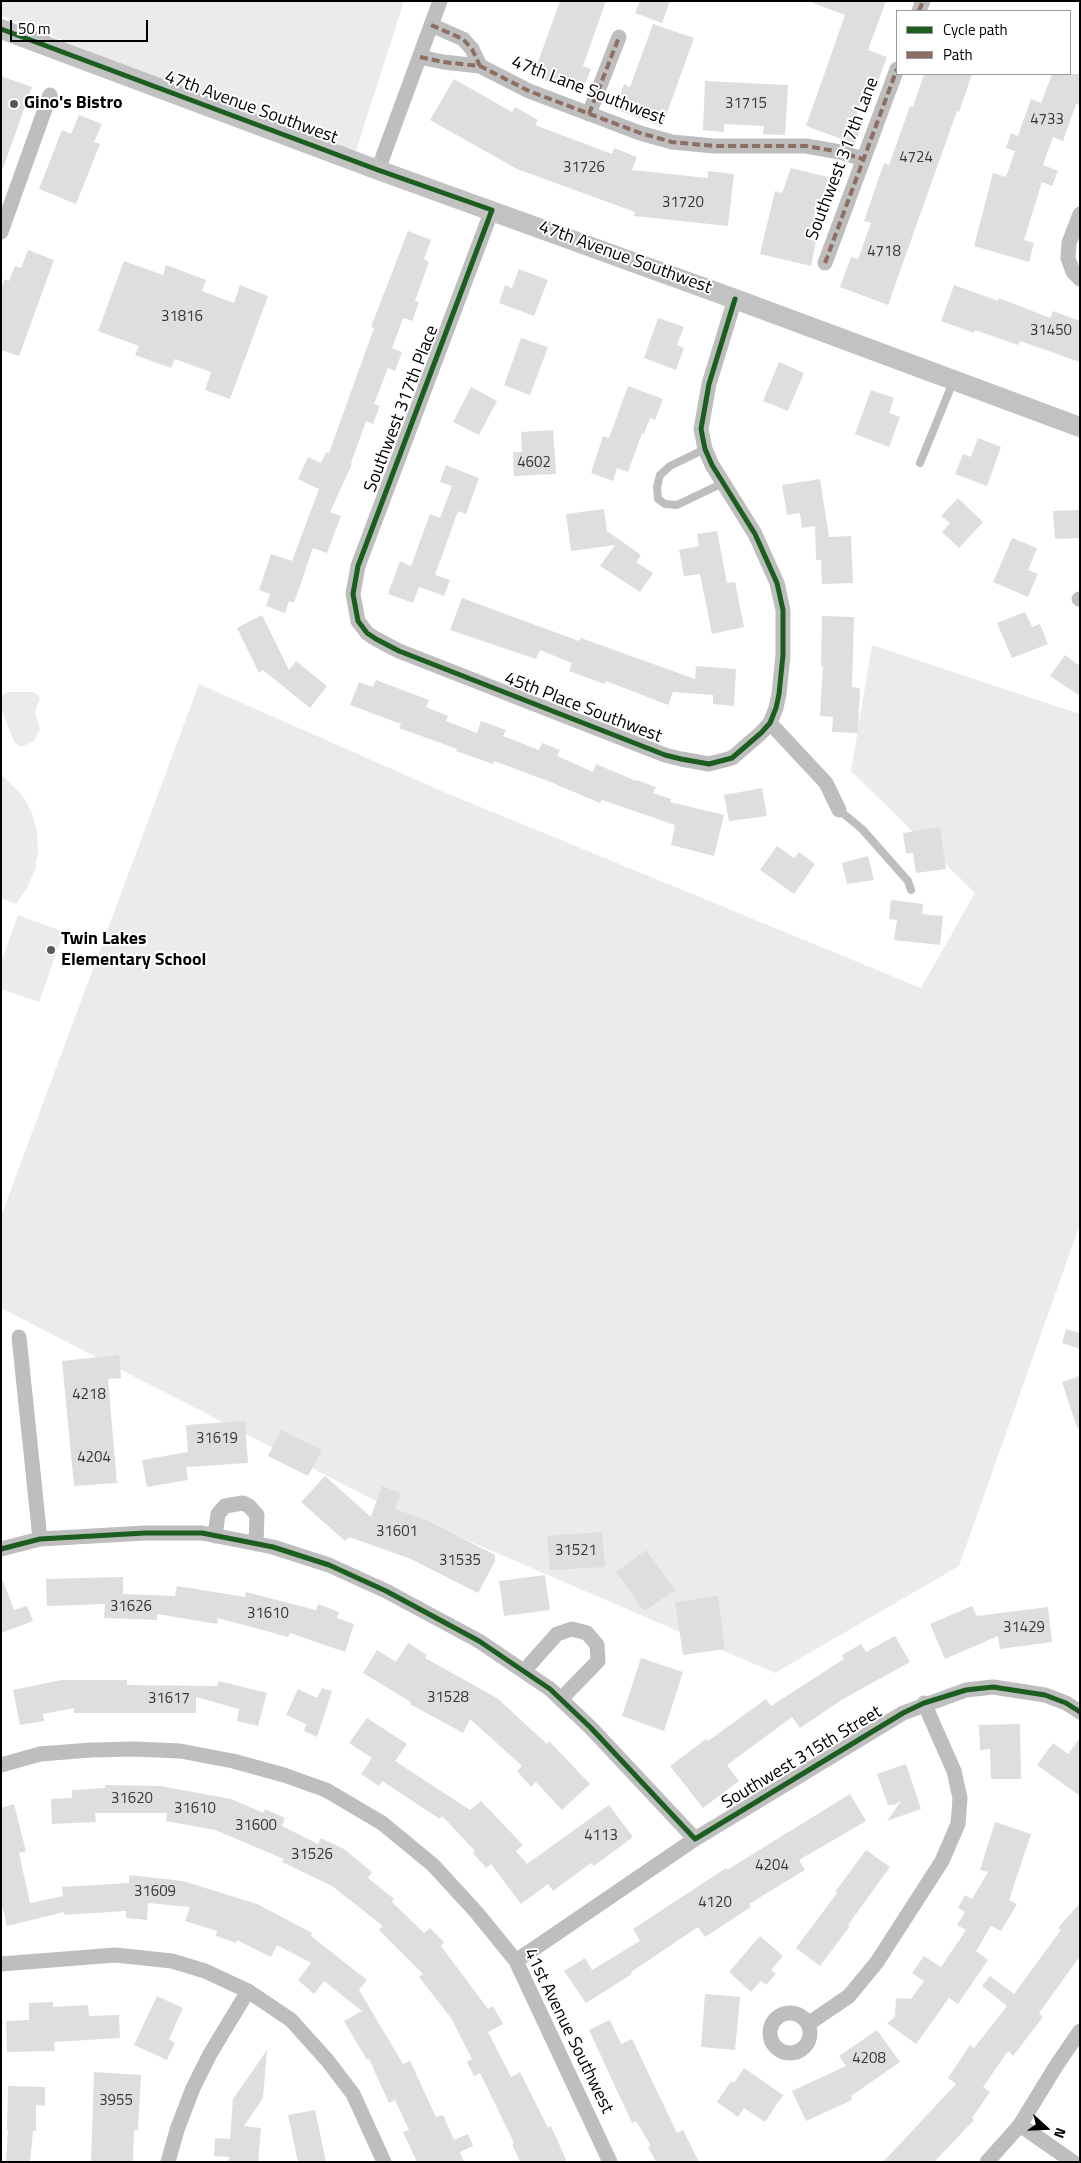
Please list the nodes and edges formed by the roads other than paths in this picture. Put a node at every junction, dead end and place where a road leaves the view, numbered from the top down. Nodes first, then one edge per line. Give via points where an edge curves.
1 (440, 1) edge
2 (431, 25) junction
3 (1, 29) edge
4 (619, 38) dead end
5 (420, 57) junction
6 (480, 66) junction
7 (896, 72) edge
8 (50, 95) dead end
9 (589, 114) junction
10 (863, 159) junction
11 (378, 170) junction
12 (492, 210) junction
13 (1080, 214) edge
14 (1, 232) edge
15 (825, 263) dead end
16 (1076, 276) edge
17 (735, 299) junction
18 (954, 380) junction
19 (1080, 427) edge
20 (704, 449) junction
21 (920, 464) dead end
22 (723, 484) junction
23 (358, 621) joint
24 (770, 723) junction
25 (839, 810) joint
26 (911, 890) dead end
27 (19, 1337) dead end
28 (215, 1536) junction
29 (40, 1539) junction
30 (256, 1544) junction
31 (1, 1549) edge
32 (524, 1672) junction
33 (561, 1699) junction
34 (924, 1704) junction
35 (1080, 1712) edge
36 (1, 1764) edge
37 (696, 1839) junction
38 (516, 1961) junction
39 (1, 1964) edge
40 (248, 1991) junction
41 (808, 2024) dead end
42 (1080, 2031) edge
43 (1020, 2125) junction
44 (168, 2162) edge
45 (384, 2162) edge
46 (610, 2162) edge
47 (987, 2162) edge
48 (1073, 2162) edge

1 - 2 street
2 - 5 street
2 - 6 street via 463,39
3 - 11 main road, 47th Avenue Southwest
4 - 9 street
5 - 6 street, 47th Lane Southwest
5 - 11 street
6 - 9 street, 47th Lane Southwest via 529,91
7 - 10 street, Southwest 317th Lane
8 - 14 street
9 - 10 street, 47th Lane Southwest via 672,142 714,146 806,146
10 - 15 street, Southwest 317th Lane
11 - 12 main road, 47th Avenue Southwest
12 - 17 main road, 47th Avenue Southwest
12 - 23 street, Southwest 317th Place via 358,566 353,594
13 - 16 street via 1069,243 1068,258
17 - 18 main road, 47th Avenue Southwest
17 - 20 street via 703,411
18 - 19 main road, 47th Avenue Southwest
18 - 21 lane
20 - 22 street, 45th Place Southwest
20 - 22 lane via 670,466 660,475 658,498 665,504 677,504
22 - 24 street, 45th Place Southwest via 755,534 777,583 783,646 779,694
23 - 24 street, 45th Place Southwest via 367,633 399,651 681,760 709,764 732,758
24 - 25 street via 826,783
25 - 26 lane via 902,873
27 - 29 street
28 - 29 street via 145,1533
28 - 30 street
28 - 30 street via 218,1514 225,1506 243,1503 257,1515
29 - 31 street
30 - 32 street via 330,1566 386,1591 479,1641
32 - 33 street
32 - 33 street via 557,1634 572,1629 587,1633 597,1645 598,1661
33 - 37 street
34 - 35 street, Southwest 315th Street via 966,1690 993,1687 1045,1695
34 - 37 street, Southwest 315th Street via 903,1713
34 - 41 street via 954,1770 960,1798 958,1824 942,1861 877,1962 849,1996
36 - 38 street, 41st Avenue Southwest via 40,1754 134,1748 180,1751 241,1763 326,1790 382,1823 433,1866
37 - 38 street, Southwest 315th Street
38 - 46 street, 41st Avenue Southwest
39 - 40 street via 115,1955 172,1961 205,1971
40 - 44 street via 193,2088
40 - 45 street via 291,2020 328,2060 353,2094
42 - 43 street
43 - 47 street
43 - 48 street

